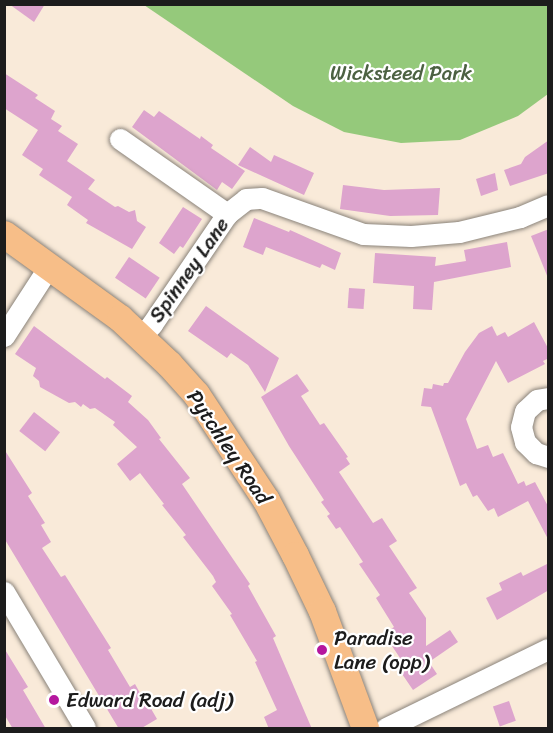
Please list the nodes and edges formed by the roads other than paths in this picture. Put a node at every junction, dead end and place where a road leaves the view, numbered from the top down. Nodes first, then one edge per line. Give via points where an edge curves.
1 (120, 139) dead end
2 (549, 205) edge
3 (227, 214) junction
4 (4, 234) edge
5 (50, 265) junction
6 (4, 336) edge
7 (141, 336) junction
8 (549, 398) edge
9 (549, 457) edge
10 (4, 592) edge
11 (549, 649) edge
12 (85, 729) edge
13 (365, 729) edge
14 (386, 729) edge

1 - 3 street
2 - 3 street, Spinney Lane via 520,217 459,232 411,236 363,234 262,198 246,199
3 - 7 street, Spinney Lane
4 - 5 main road, Pytchley Road
5 - 6 street
5 - 7 main road, Pytchley Road
7 - 13 main road, Pytchley Road via 196,394 266,500 322,611
8 - 9 street via 537,400 525,411 521,427 525,442 536,453
10 - 12 street
11 - 14 street

